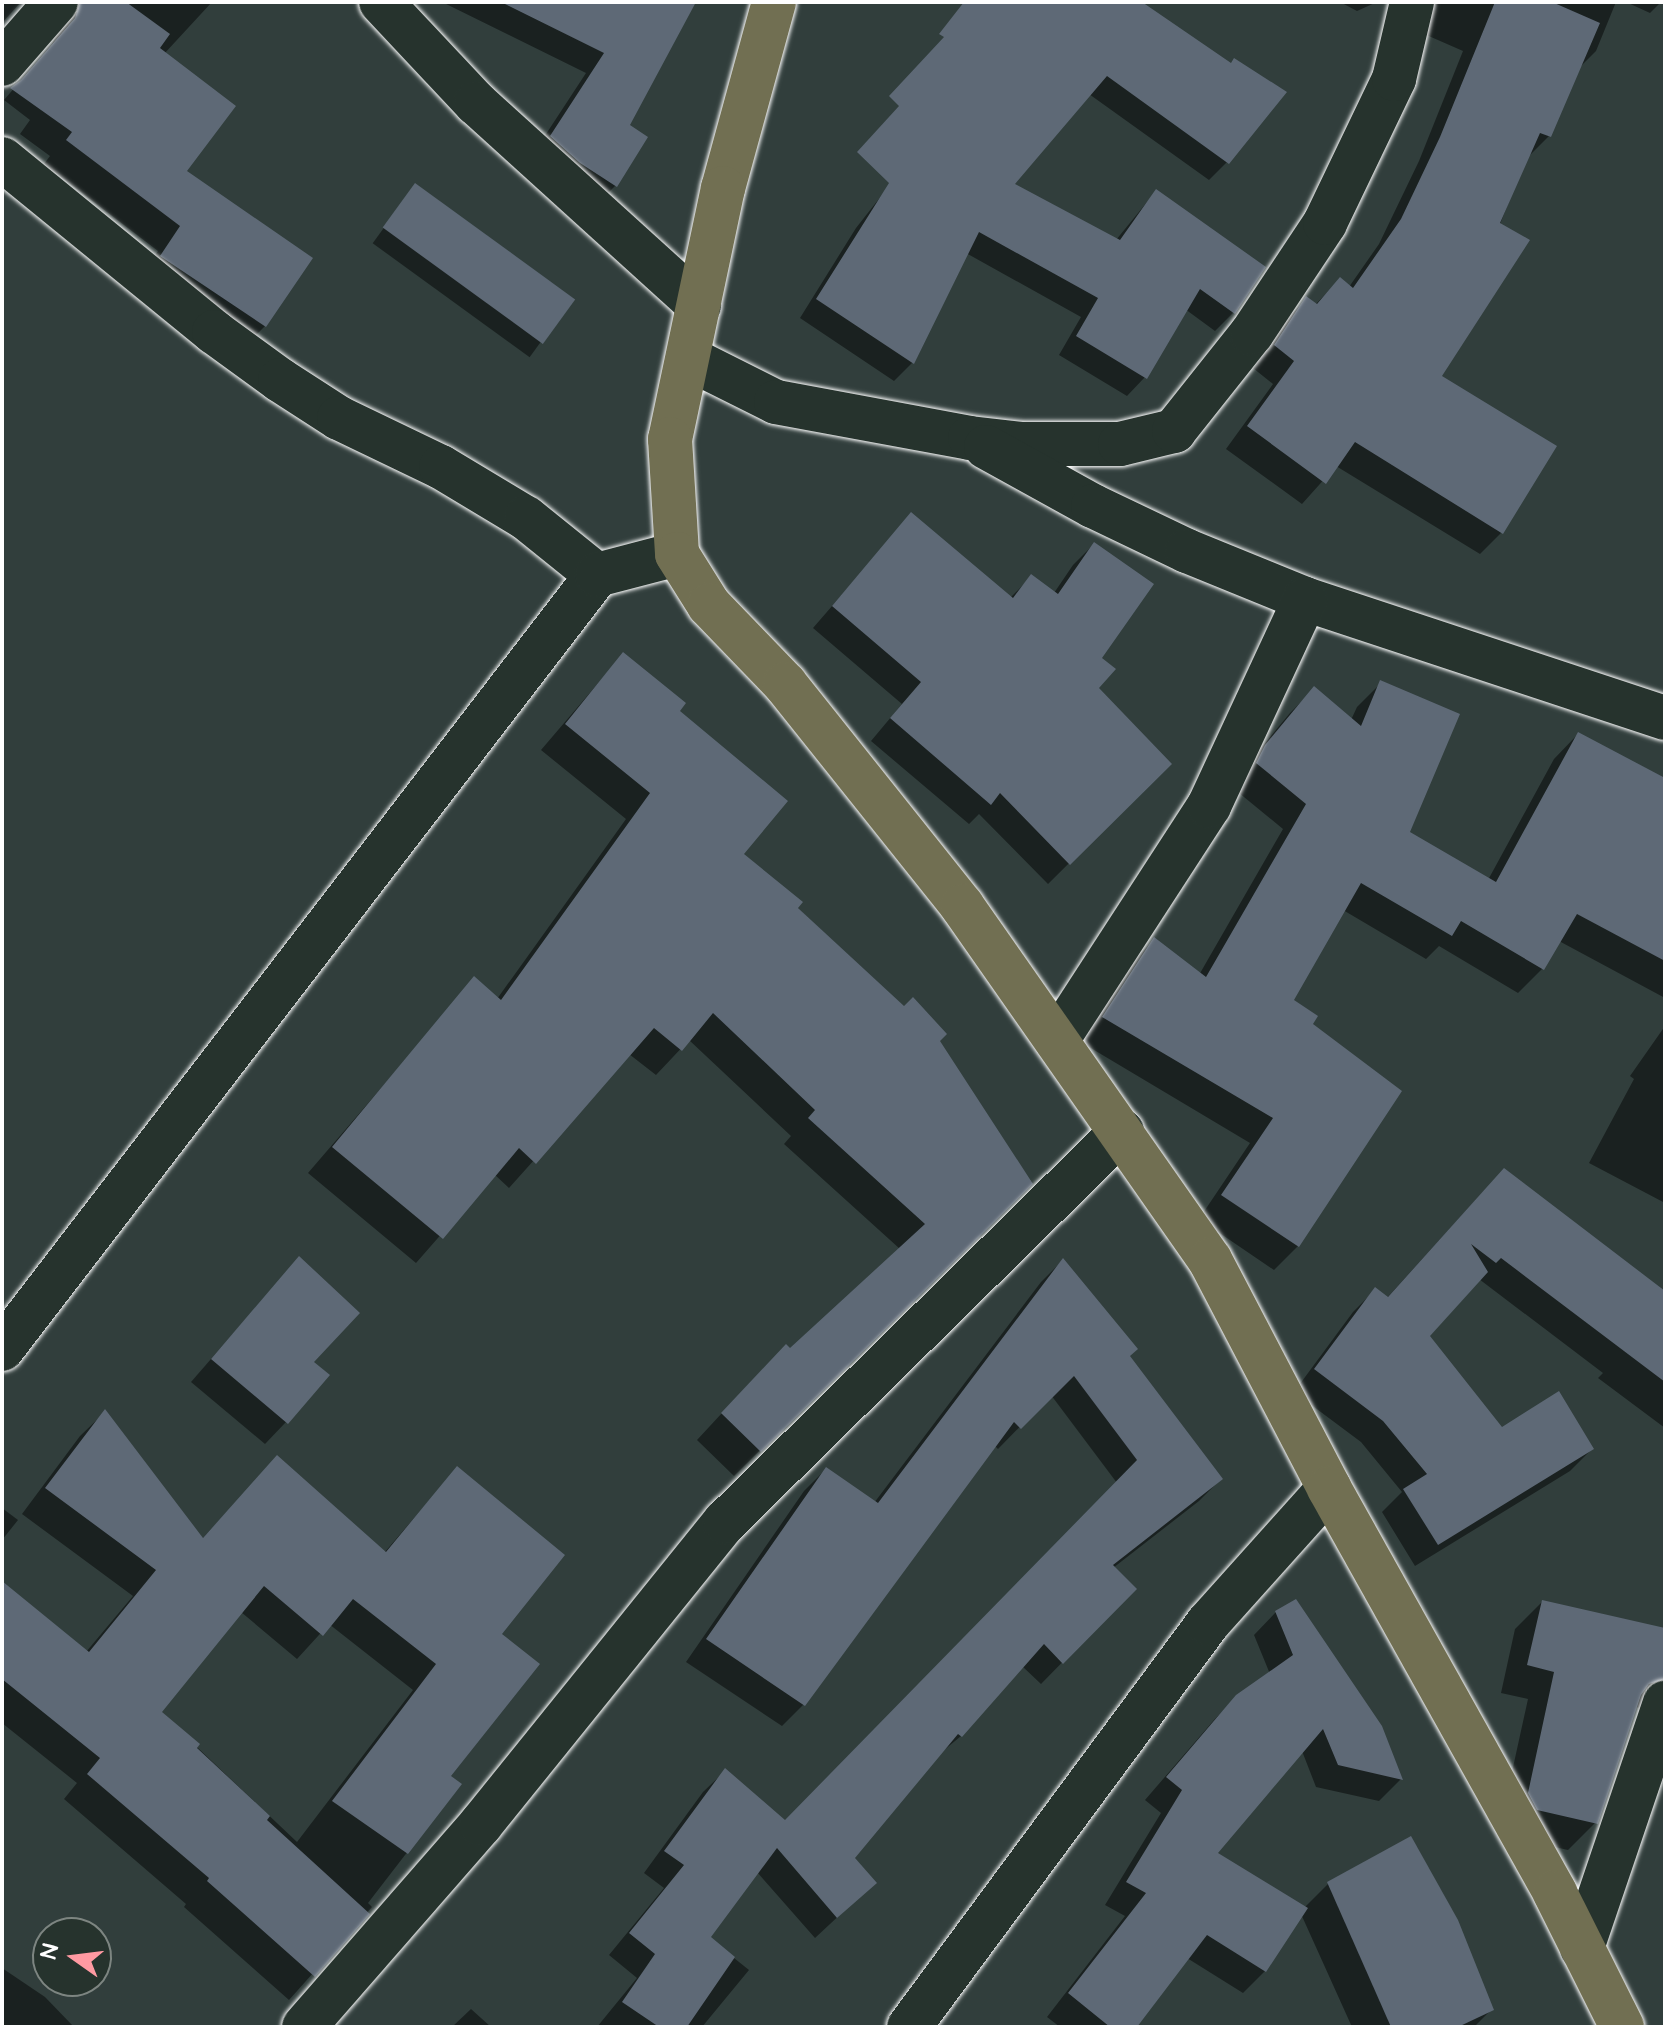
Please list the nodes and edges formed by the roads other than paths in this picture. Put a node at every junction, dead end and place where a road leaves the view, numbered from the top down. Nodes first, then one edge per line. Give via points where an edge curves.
1 (56, 2) edge
2 (381, 2) edge
3 (774, 2) edge
4 (1412, 2) edge
5 (2, 64) edge
6 (2, 159) edge
7 (699, 305) junction
8 (688, 358) junction
9 (970, 438) junction
10 (677, 554) junction
11 (597, 575) junction
12 (1305, 599) junction
13 (1665, 718) edge
14 (1057, 1040) junction
15 (1122, 1131) junction
16 (2, 1349) edge
17 (1329, 1488) junction
18 (1665, 1703) edge
19 (1582, 1948) junction
20 (304, 2027) edge
21 (909, 2027) edge
22 (1622, 2027) edge

1 - 5 street
2 - 7 street via 476,103
3 - 7 main road via 723,188
4 - 9 street via 1394,79 1325,223 1252,333 1174,431 1120,444
6 - 11 street via 280,380 339,418 441,467 514,511
7 - 8 main road
8 - 9 street via 776,402
8 - 10 main road via 670,439
9 - 12 street via 1133,526
10 - 11 street
10 - 14 main road via 709,605 785,684 962,906
11 - 16 street
12 - 13 street
12 - 14 street via 1209,806
14 - 15 main road
15 - 17 main road via 1210,1260
15 - 20 street via 725,1522 481,1824
17 - 19 main road
17 - 21 street via 1208,1623
18 - 19 street
19 - 22 main road

